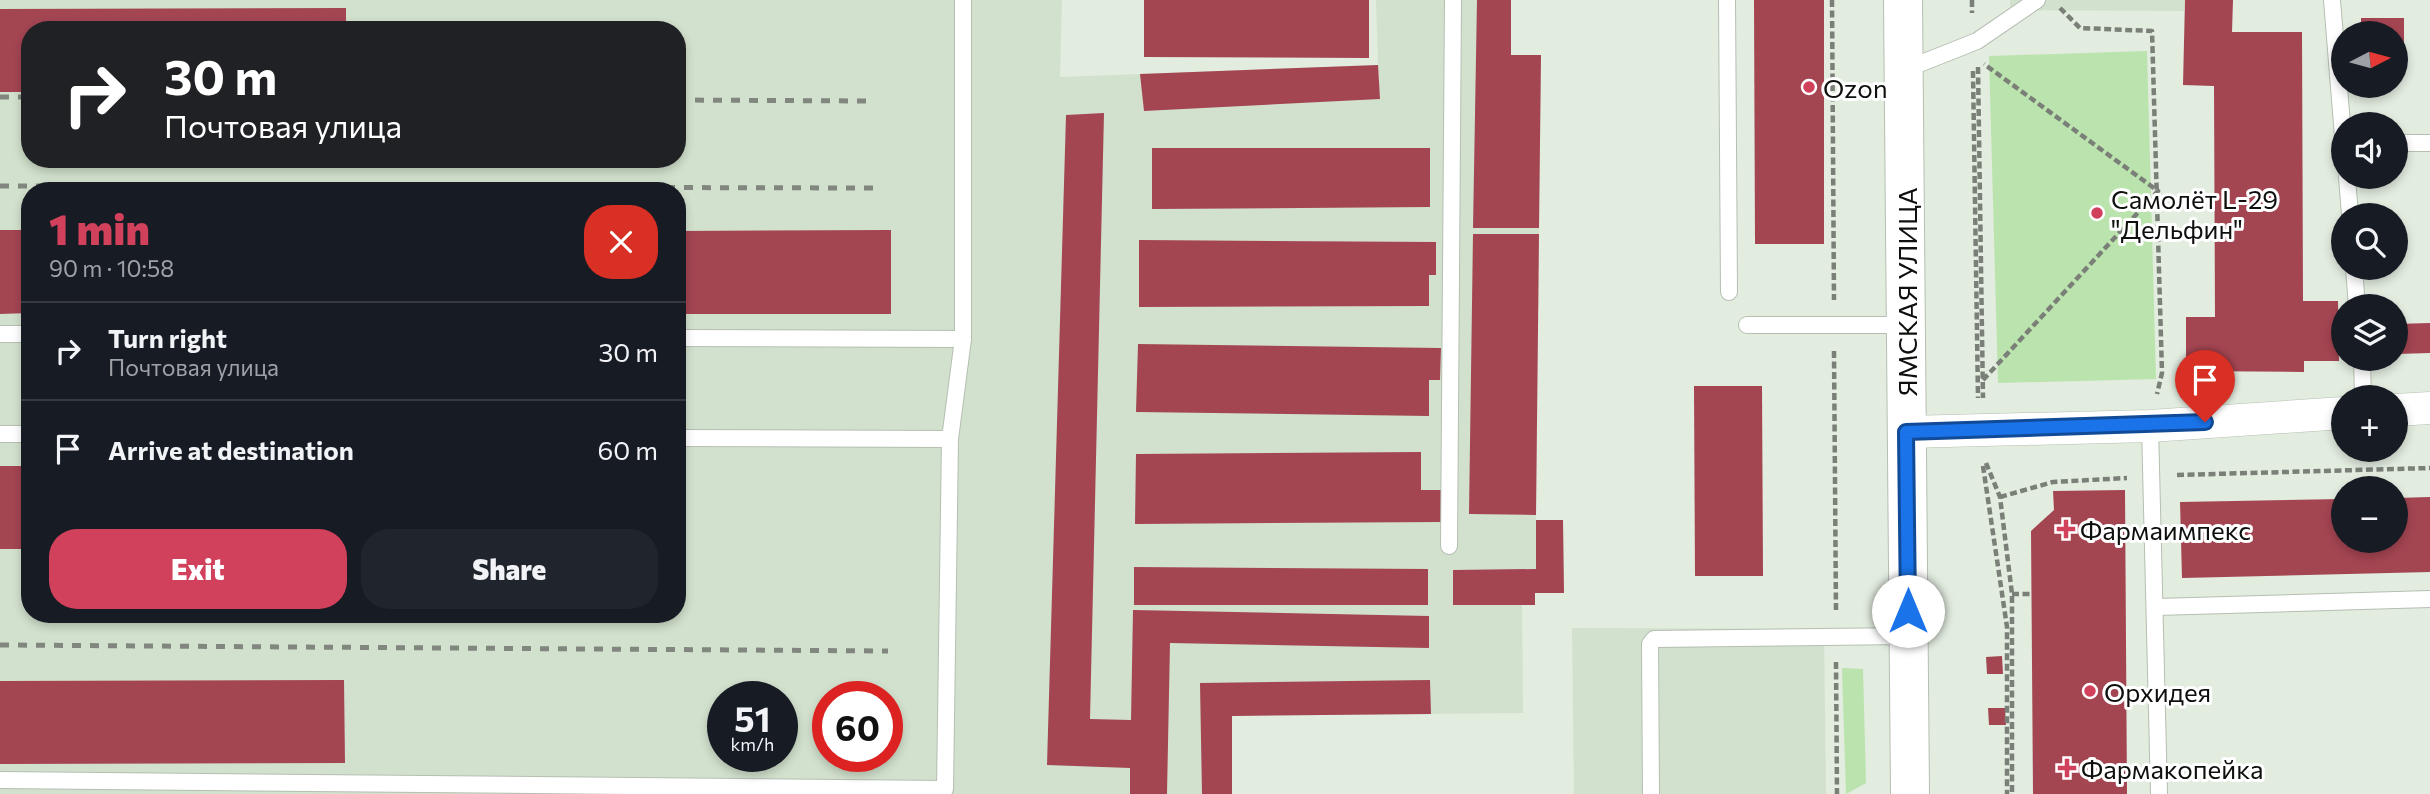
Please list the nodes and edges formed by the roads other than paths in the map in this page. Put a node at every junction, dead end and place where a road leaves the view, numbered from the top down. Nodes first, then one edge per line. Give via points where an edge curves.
1 (963, 0) edge
2 (1454, 0) edge
3 (1727, 0) edge
4 (1903, 0) edge
5 (2038, 0) edge
6 (2332, 0) edge
7 (1904, 69) junction
8 (2341, 112) edge
9 (2430, 143) edge
10 (2408, 144) edge
11 (1729, 292) dead end
12 (1907, 325) junction
13 (1747, 326) dead end
14 (0, 334) edge
15 (21, 334) edge
16 (686, 338) edge
17 (963, 339) junction
18 (2430, 408) edge
19 (2408, 409) edge
20 (2331, 414) edge
21 (2150, 426) junction
22 (1906, 432) junction
23 (0, 434) edge
24 (21, 434) edge
25 (686, 438) edge
26 (950, 439) junction
27 (1449, 546) dead end
28 (2430, 599) edge
29 (2157, 607) junction
30 (1908, 636) junction
31 (0, 780) edge
32 (1651, 794) edge
33 (1910, 794) edge
34 (2159, 794) edge

1 - 17 lane
2 - 27 lane
3 - 11 lane
4 - 7 main road, ЯМСКАЯ УЛИЦА
5 - 7 lane via 1978,41
6 - 8 lane
7 - 12 main road, ЯМСКАЯ УЛИЦА
9 - 10 lane
12 - 13 lane
12 - 22 main road, ЯМСКАЯ УЛИЦА
14 - 15 lane
16 - 17 lane
17 - 26 lane
18 - 19 street
20 - 21 street
21 - 22 street
21 - 29 lane
22 - 30 main road, ЯМСКАЯ УЛИЦА
23 - 24 lane
25 - 26 lane
26 - 31 lane via 945,789
28 - 29 lane
29 - 34 lane
30 - 32 lane via 1654,639 1650,644
30 - 33 main road, ЯМСКАЯ УЛИЦА

